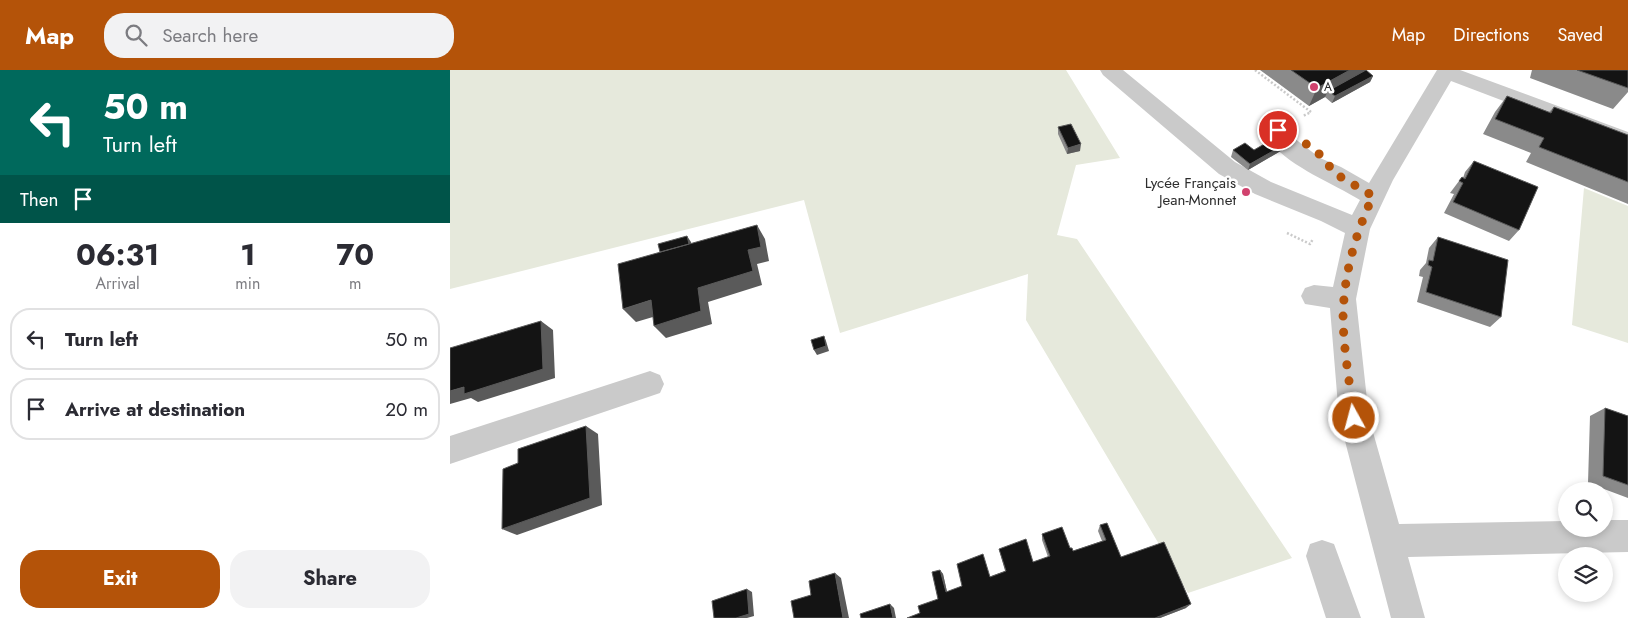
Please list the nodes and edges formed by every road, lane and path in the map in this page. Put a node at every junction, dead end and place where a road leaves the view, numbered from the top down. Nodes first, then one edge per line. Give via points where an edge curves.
1 (1110, 70) edge
2 (1446, 71) edge
3 (1274, 126) dead end
4 (1628, 140) edge
5 (1373, 196) junction
6 (1358, 228) junction
7 (1314, 296) dead end
8 (1343, 300) junction
9 (650, 384) dead end
10 (450, 450) edge
11 (1628, 536) edge
12 (1386, 542) junction
13 (1322, 556) dead end
14 (1344, 618) edge
15 (1408, 618) edge

1 - 6 street via 1227,168 1263,188
2 - 4 street
2 - 5 street
3 - 5 street via 1280,139 1312,164
5 - 6 street
6 - 8 street
7 - 8 street
8 - 12 street via 1354,418
9 - 10 street
11 - 12 street
12 - 15 street
13 - 14 street

